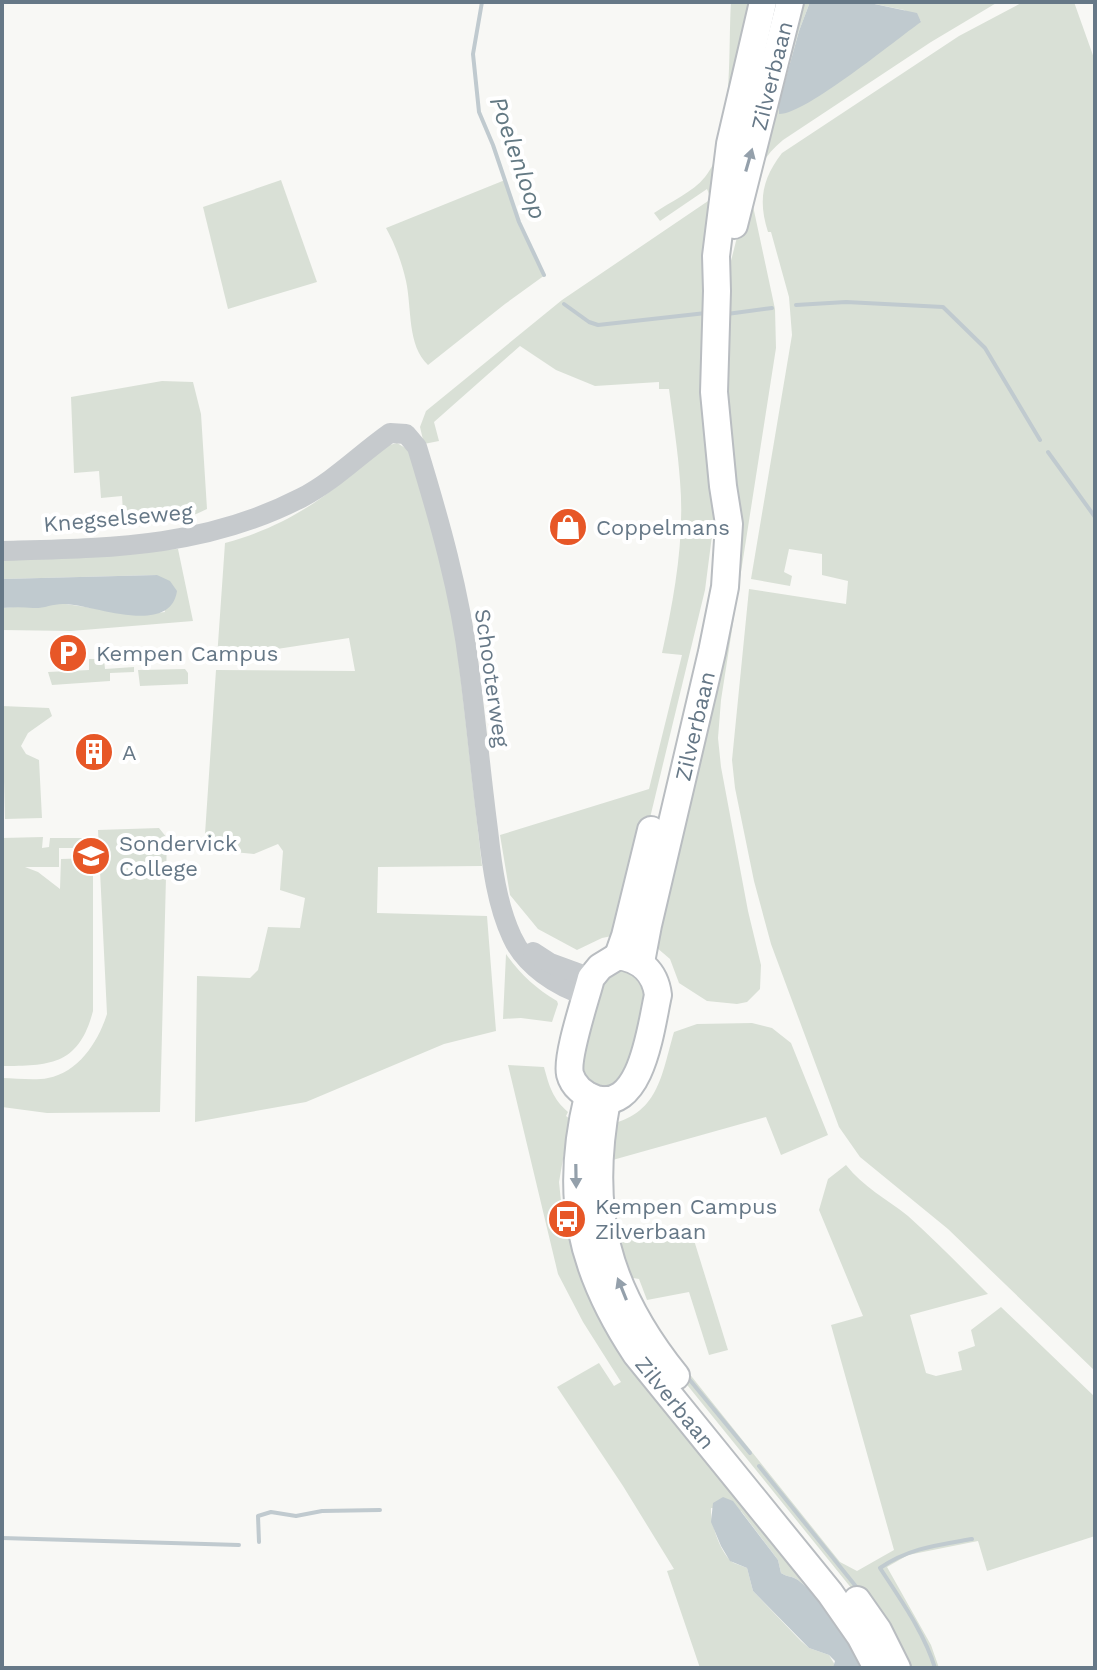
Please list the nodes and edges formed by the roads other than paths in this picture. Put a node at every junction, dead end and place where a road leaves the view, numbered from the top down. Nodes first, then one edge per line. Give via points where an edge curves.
1 (763, 2) edge
2 (790, 2) edge
3 (716, 306) junction
4 (402, 432) joint
5 (2, 551) edge
6 (629, 959) junction
7 (589, 987) junction
8 (597, 1098) junction
9 (877, 1668) edge
10 (897, 1668) edge

1 - 3 main road, Zilverbaan via 730,144 716,256
3 -> 2 main road, Zilverbaan
3 - 6 main road, Zilverbaan via 714,392 723,486 705,605 627,929
4 - 5 street, Knegselseweg via 390,433 302,498 243,524 168,542
4 - 7 street, Schooterweg via 417,447 454,582 493,869 512,939
6 - 7 main road via 600,967
6 - 8 main road via 654,980 654,1012 635,1082 623,1095
7 - 8 main road via 569,1064 573,1083
8 -> 9 main road, Zilverbaan via 576,1153 579,1218 591,1266 614,1319 641,1360 830,1593
10 -> 8 main road, Zilverbaan via 878,1630 840,1577 661,1357 633,1313 610,1260 600,1217

